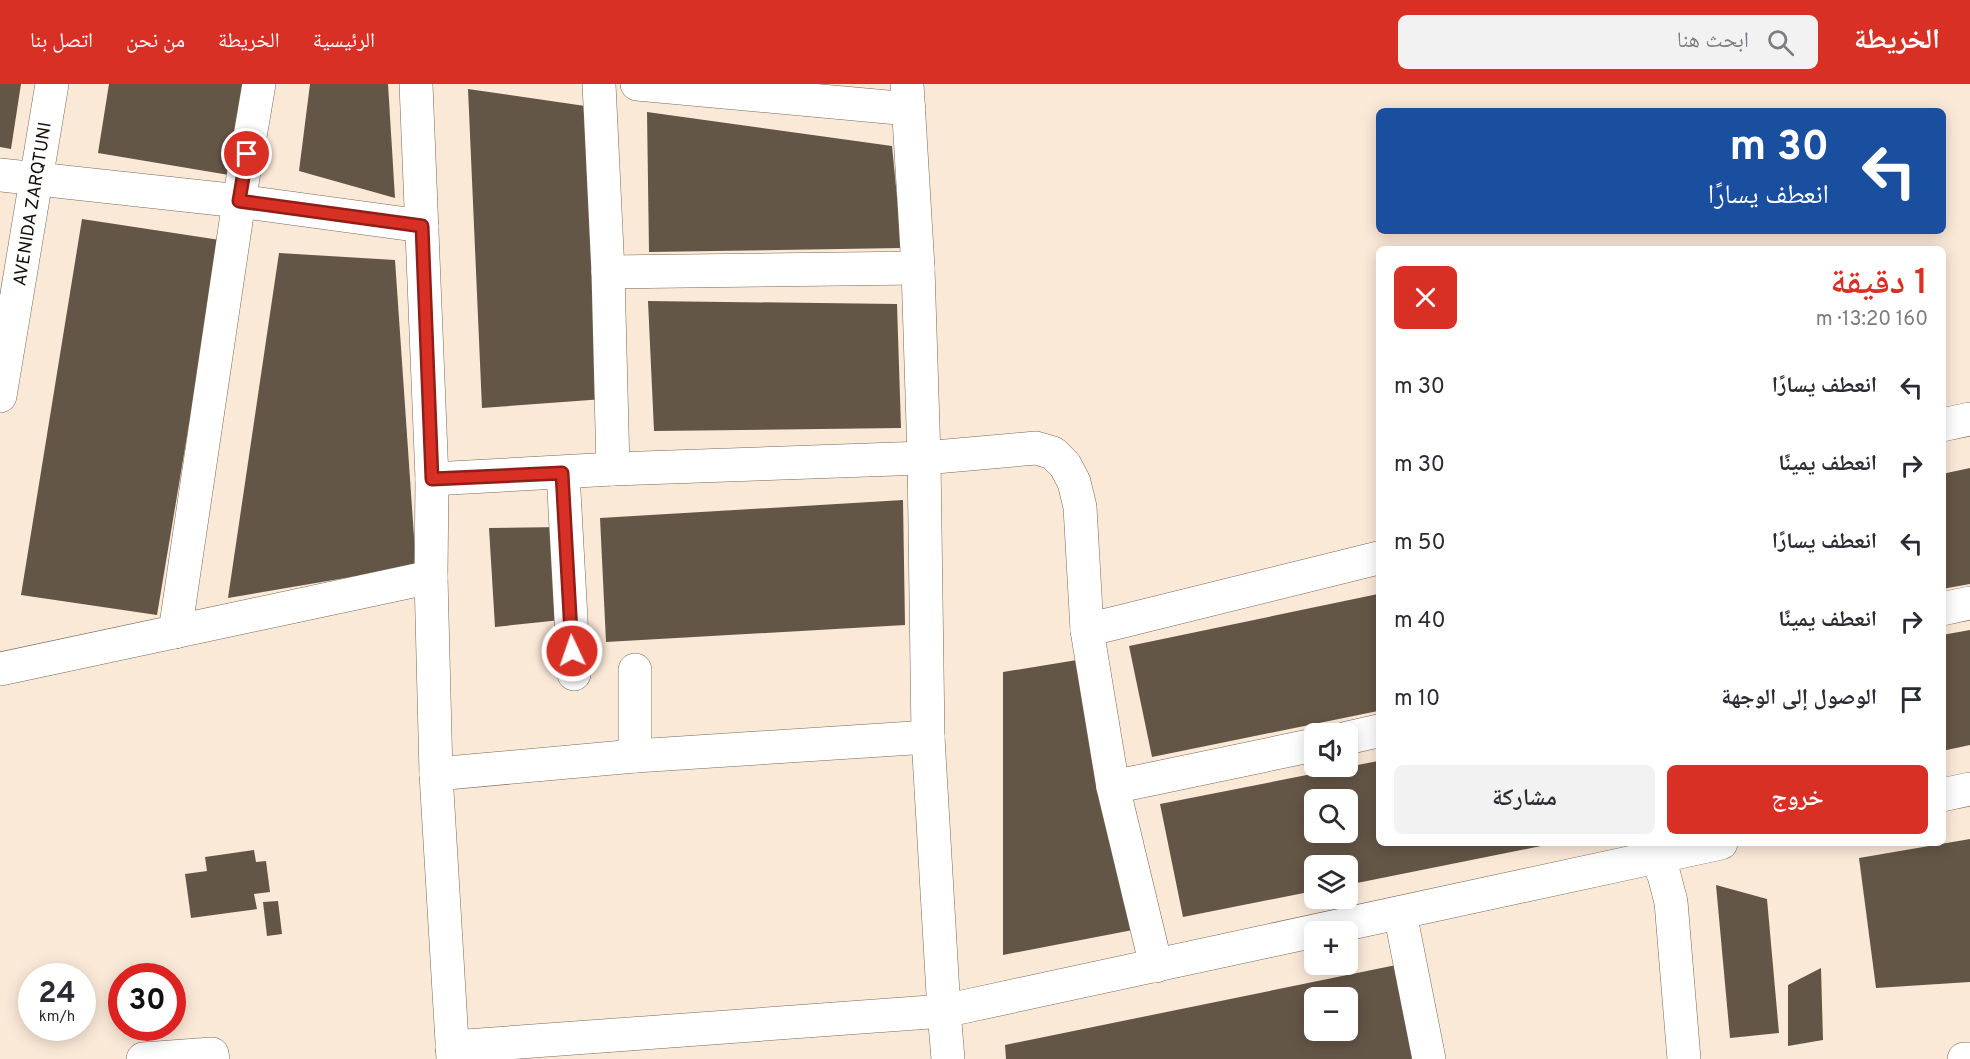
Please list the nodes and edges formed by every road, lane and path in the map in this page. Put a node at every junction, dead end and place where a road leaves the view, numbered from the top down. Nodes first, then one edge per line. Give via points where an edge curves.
1 (52, 84) edge
2 (259, 84) edge
3 (416, 84) edge
4 (599, 84) edge
5 (637, 84) edge
6 (908, 97) edge
7 (0, 175) edge
8 (36, 180) junction
9 (239, 201) junction
10 (422, 226) junction
11 (918, 268) junction
12 (608, 272) junction
13 (3, 362) edge
14 (0, 396) edge
15 (1970, 419) edge
16 (1946, 424) edge
17 (924, 458) junction
18 (613, 469) junction
19 (562, 473) junction
20 (432, 479) junction
21 (1376, 558) edge
22 (431, 577) junction
23 (1970, 603) edge
24 (1946, 608) edge
25 (1087, 630) junction
26 (175, 632) junction
27 (0, 669) edge
28 (635, 670) dead end
29 (574, 674) dead end
30 (1376, 731) edge
31 (1358, 736) edge
32 (928, 737) junction
33 (1304, 747) edge
34 (635, 756) junction
35 (436, 774) junction
36 (1113, 787) junction
37 (1970, 789) edge
38 (1946, 794) edge
39 (1692, 846) edge
40 (1654, 850) edge
41 (1400, 913) junction
42 (1156, 966) junction
43 (944, 1011) junction
44 (453, 1053) edge
45 (143, 1059) edge
46 (213, 1059) edge
47 (948, 1059) edge
48 (1429, 1059) edge
49 (1684, 1059) edge
50 (1964, 1059) edge
51 (1970, 1059) edge

1 - 8 street, AVENIDA ZARQTUNI
2 - 9 street
3 - 10 street
4 - 12 street
5 - 6 street
6 - 11 street
7 - 8 street
8 - 9 street
8 - 13 street, AVENIDA ZARQTUNI
9 - 10 street
9 - 26 street
10 - 20 street
11 - 12 street
11 - 17 street
12 - 18 street
13 - 14 street, AVENIDA ZARQTUNI
15 - 16 street
17 - 18 street
17 - 25 street via 1036,447 1053,453 1065,465 1080,507
17 - 32 street
18 - 19 street
19 - 20 street
19 - 29 street
20 - 22 street
21 - 25 street
22 - 26 street
22 - 35 street
23 - 24 street
25 - 36 street
26 - 27 street
28 - 34 street
30 - 31 street
32 - 34 street
32 - 43 street
33 - 36 street
34 - 35 street
35 - 44 street
36 - 42 street
37 - 38 street
39 - 40 street
40 - 41 street
40 - 49 street via 1671,902
41 - 42 street
41 - 48 street
42 - 43 street
43 - 44 street
43 - 47 street
45 - 46 street via 212,1054
50 - 51 street

